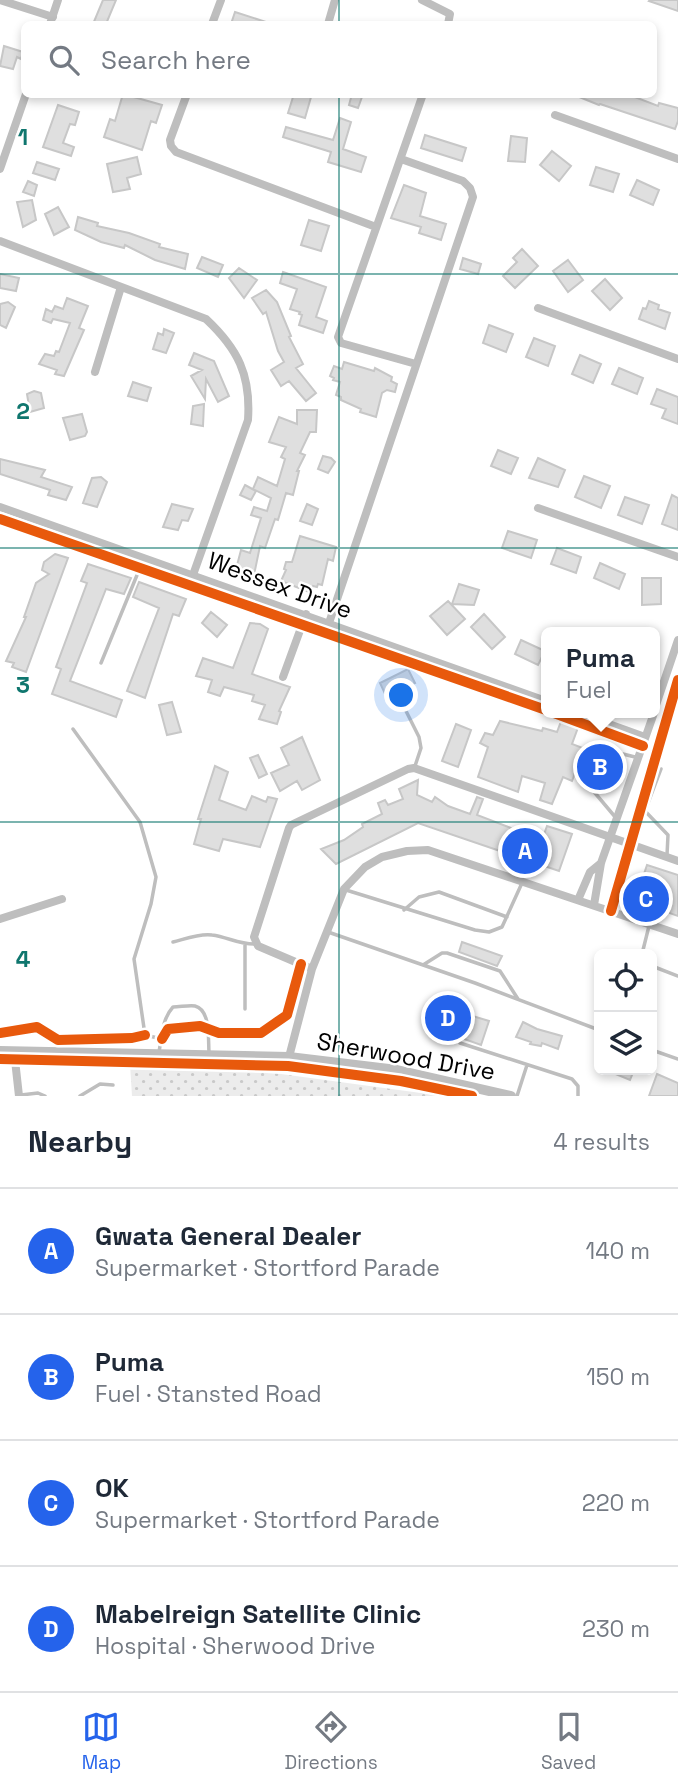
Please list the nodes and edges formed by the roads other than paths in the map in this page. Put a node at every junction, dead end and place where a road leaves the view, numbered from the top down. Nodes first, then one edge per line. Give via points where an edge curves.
1 (0, 0) edge
2 (58, 0) edge
3 (221, 0) edge
4 (335, 0) edge
5 (422, 0) edge
6 (51, 20) edge
7 (213, 21) edge
8 (329, 21) edge
9 (449, 21) edge
10 (25, 98) edge
11 (186, 98) edge
12 (423, 98) edge
13 (555, 115) dead end
14 (401, 159) junction
15 (678, 159) edge
16 (0, 169) edge
17 (376, 228) junction
18 (0, 241) edge
19 (121, 287) junction
20 (538, 308) dead end
21 (678, 359) edge
22 (415, 363) junction
23 (95, 372) dead end
24 (0, 507) edge
25 (538, 508) dead end
26 (144, 557) junction
27 (678, 557) edge
28 (193, 575) junction
29 (306, 614) junction
30 (329, 622) junction
31 (678, 640) edge
32 (675, 657) edge
33 (100, 663) dead end
34 (283, 677) dead end
35 (660, 696) edge
36 (400, 699) dead end
37 (541, 699) edge
38 (592, 718) edge
39 (652, 718) edge
40 (74, 729) dead end
41 (645, 737) junction
42 (597, 753) dead end
43 (639, 758) junction
44 (414, 768) junction
45 (661, 769) dead end
46 (592, 773) dead end
47 (617, 820) junction
48 (611, 838) junction
49 (667, 858) junction
50 (678, 861) edge
51 (601, 863) junction
52 (523, 882) junction
53 (344, 889) junction
54 (62, 899) dead end
55 (578, 900) junction
56 (594, 905) junction
57 (404, 910) junction
58 (507, 916) junction
59 (0, 919) edge
60 (649, 924) junction
61 (328, 932) junction
62 (678, 934) edge
63 (173, 942) dead end
64 (256, 944) junction
65 (244, 945) junction
66 (643, 949) edge
67 (423, 965) junction
68 (657, 968) edge
69 (312, 969) junction
70 (678, 976) edge
71 (518, 999) junction
72 (245, 1009) dead end
73 (594, 1028) edge
74 (162, 1039) junction
75 (460, 1043) dead end
76 (0, 1051) edge
77 (14, 1051) junction
78 (657, 1051) edge
79 (159, 1054) junction
80 (209, 1055) junction
81 (289, 1057) junction
82 (678, 1059) edge
83 (527, 1064) junction
84 (113, 1084) dead end
85 (19, 1095) edge
86 (45, 1096) edge
87 (80, 1096) edge
88 (511, 1096) edge
89 (517, 1096) edge
90 (578, 1096) edge

1 - 6 street
2 - 6 street
3 - 7 street
4 - 8 street
5 - 9 street via 446,10
10 - 16 street
11 - 17 street via 170,140 176,152
12 - 14 street
13 - 15 street
14 - 17 street
14 - 22 street via 463,181 473,197
17 - 22 street via 338,337 341,343
18 - 19 street
19 - 23 street
19 - 28 street via 206,318 235,351 247,385 247,420
20 - 21 street
22 - 30 street
24 - 26 street, Wessex Drive
25 - 27 street
26 - 28 street, Wessex Drive
26 - 33 lane
28 - 29 street, Wessex Drive
29 - 30 street, Wessex Drive
29 - 34 street
30 - 37 street, Wessex Drive
31 - 32 street
32 - 35 street
36 - 44 lane via 419,737 421,748
38 - 41 street
39 - 41 street
40 - 74 lane via 140,822 156,877 134,959 145,1035
41 - 43 street
42 - 43 lane via 603,749
43 - 47 street
44 - 48 street
44 - 64 street via 290,826 254,934
45 - 49 lane via 645,811 668,835
46 - 47 lane via 595,793
47 - 48 street
48 - 49 street
48 - 51 street
49 - 50 street
51 - 55 street via 590,872
51 - 56 street
52 - 53 street via 422,850 382,857
52 - 55 street
52 - 58 lane
53 - 57 lane
53 - 61 street
54 - 59 street
55 - 56 street
56 - 60 street
57 - 58 lane via 419,897 439,892
57 - 58 lane via 489,932 502,928
60 - 62 street
60 - 66 lane
61 - 67 lane
61 - 69 street
63 - 65 lane via 205,934
64 - 65 lane
64 - 69 street
65 - 72 lane
67 - 71 lane
67 - 71 lane via 447,953 500,971
68 - 70 lane
69 - 81 street
71 - 73 lane
74 - 79 lane
74 - 80 lane via 165,1017 173,1007 194,1006 206,1017
75 - 83 lane
76 - 77 street, Sherwood Drive
77 - 79 street, Sherwood Drive
77 - 85 street
78 - 82 lane
79 - 80 street, Sherwood Drive
80 - 81 street, Sherwood Drive
81 - 88 street, Sherwood Drive via 397,1070
83 - 89 lane
83 - 90 lane via 572,1079
84 - 87 lane via 100,1084
85 - 86 lane

